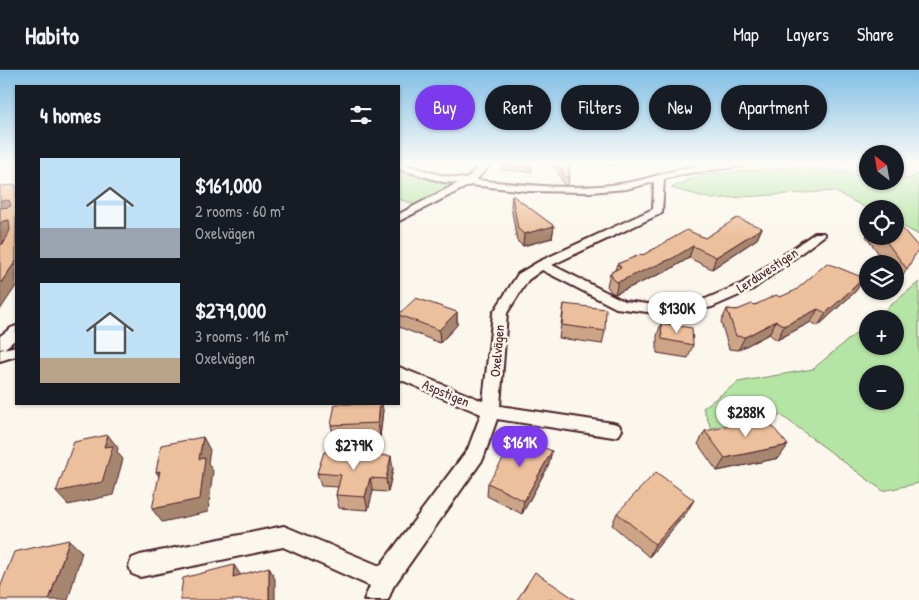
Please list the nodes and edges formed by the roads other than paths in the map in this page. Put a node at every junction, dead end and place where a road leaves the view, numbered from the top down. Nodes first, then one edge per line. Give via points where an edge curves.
1 (457, 188) edge
2 (525, 188) edge
3 (605, 188) edge
4 (659, 188) edge
5 (400, 217) edge
6 (819, 235) dead end
7 (542, 265) junction
8 (15, 332) edge
9 (0, 344) edge
10 (15, 351) edge
11 (0, 356) edge
12 (400, 373) edge
13 (491, 411) junction
14 (613, 430) dead end
15 (140, 566) dead end
16 (380, 590) edge

1 - 5 street
2 - 3 street
4 - 7 street, Oxelvägen via 658,211
6 - 7 street, Lerduvestigen via 748,286 706,304 680,309 621,304
7 - 13 street, Oxelvägen via 523,277 500,312
8 - 9 street
10 - 11 street
12 - 13 street, Aspstigen
13 - 14 street, Aspstigen
13 - 16 street, Oxelvägen via 476,453
15 - 16 street, Oxelvägen via 284,536

